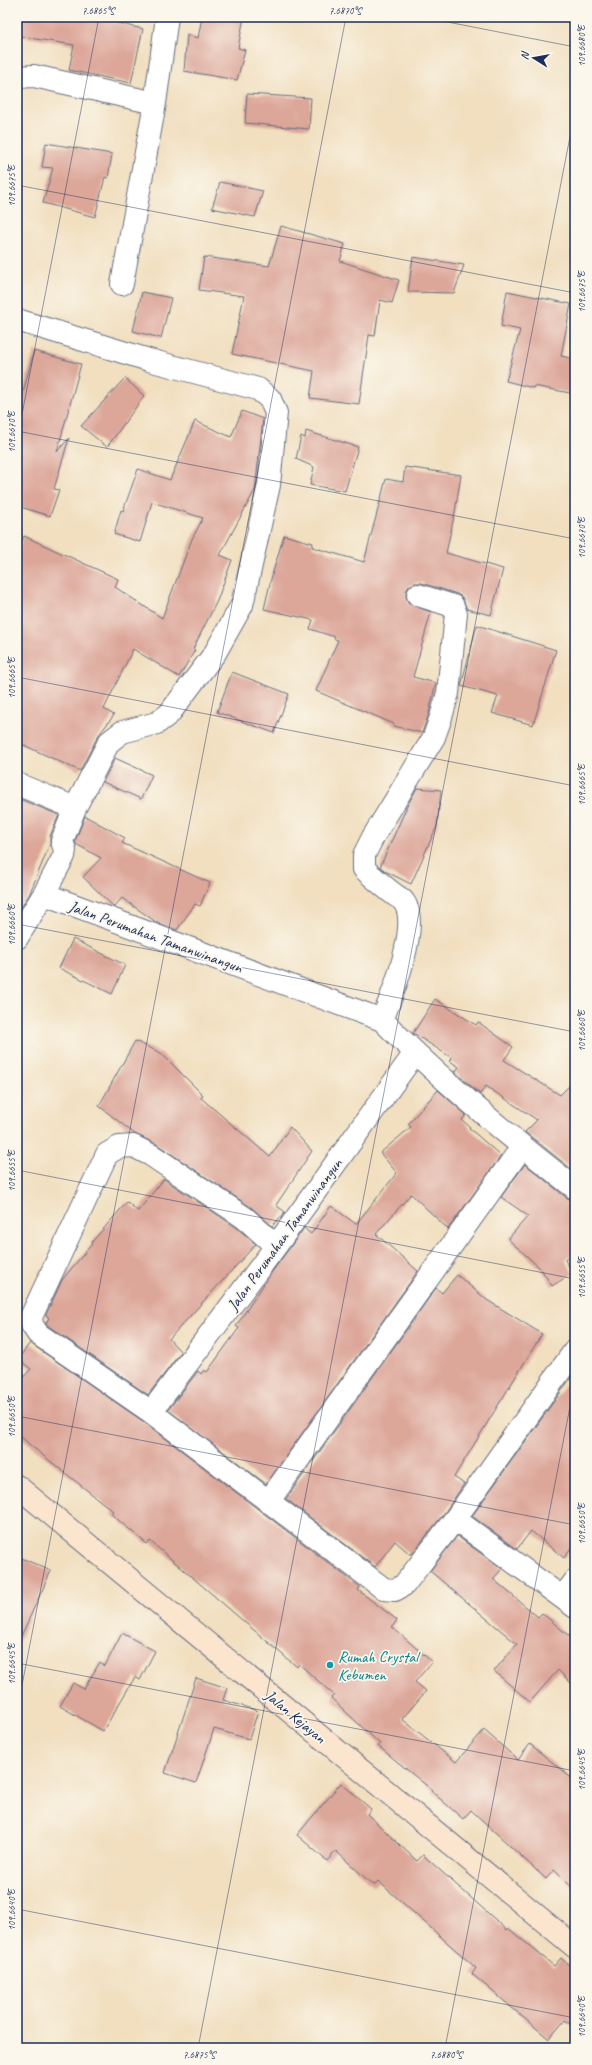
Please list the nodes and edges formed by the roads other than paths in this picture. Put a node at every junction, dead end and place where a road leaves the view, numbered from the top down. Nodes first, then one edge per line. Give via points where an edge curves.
1 (167, 17) edge
2 (17, 77) edge
3 (155, 103) junction
4 (122, 284) dead end
5 (17, 320) edge
6 (418, 595) dead end
7 (17, 784) edge
8 (75, 808) junction
9 (44, 894) junction
10 (17, 938) edge
11 (382, 1020) junction
12 (414, 1053) junction
13 (522, 1146) junction
14 (575, 1188) edge
15 (276, 1246) junction
16 (575, 1350) edge
17 (151, 1412) junction
18 (17, 1486) edge
19 (268, 1502) junction
20 (455, 1519) junction
21 (571, 1595) edge
22 (575, 1947) edge

1 - 3 street
2 - 3 street via 34,76
3 - 4 street
5 - 8 street via 149,360 258,389 270,399 276,413 269,485 242,605 215,653 169,714 157,723 122,732 109,742
6 - 11 street via 453,606 456,614 448,693 434,737 364,855 364,869 403,900 410,918 396,987
7 - 8 street
8 - 9 street via 62,841 64,856
9 - 10 street
9 - 11 street, Jalan Perumahan Tamanwinangun
11 - 12 street, Jalan Perumahan Tamanwinangun
12 - 13 street, Jalan Perumahan Tamanwinangun
12 - 15 street, Jalan Perumahan Tamanwinangun
13 - 14 street, Jalan Perumahan Tamanwinangun
13 - 19 street
15 - 17 street, Jalan Perumahan Tamanwinangun
15 - 17 street via 245,1218 151,1155 133,1146 119,1146 107,1154 31,1317 32,1325 38,1334
16 - 20 street
17 - 19 street
18 - 22 main road, Jalan Kejayan
19 - 20 street via 384,1589 395,1590 404,1585
20 - 21 street

